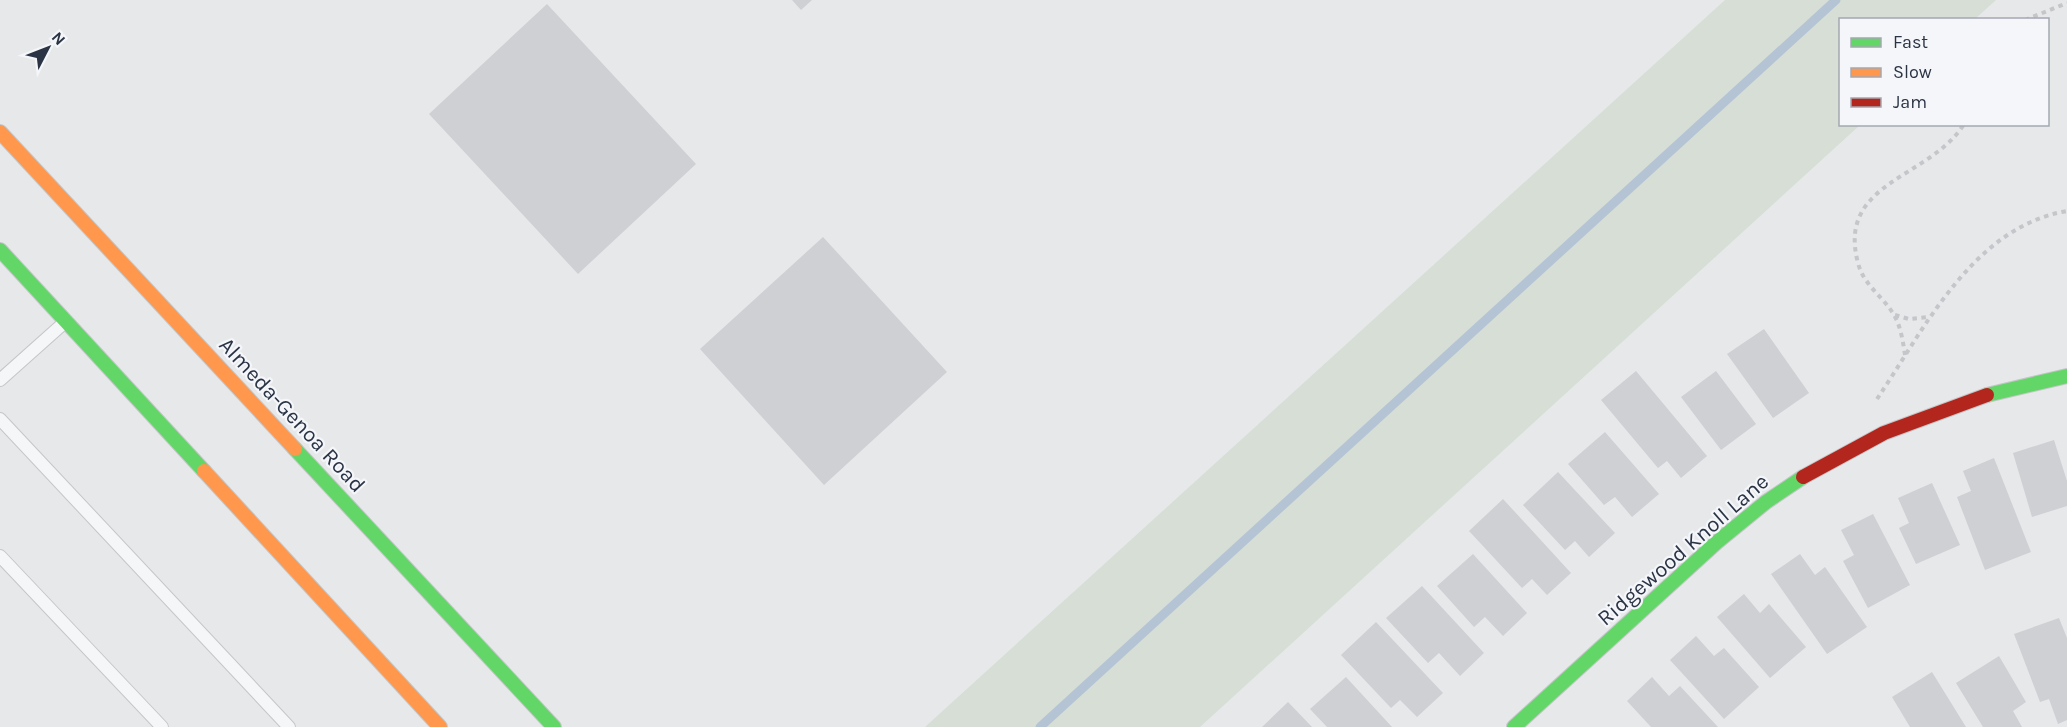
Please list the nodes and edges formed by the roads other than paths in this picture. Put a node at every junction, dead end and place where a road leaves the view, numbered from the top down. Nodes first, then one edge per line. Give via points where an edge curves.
1 (0, 132) edge
2 (10, 143) junction
3 (0, 153) edge
4 (0, 250) edge
5 (66, 321) junction
6 (2067, 376) edge
7 (0, 380) edge
8 (0, 419) edge
9 (0, 556) edge
10 (162, 727) edge
11 (289, 727) edge
12 (440, 727) edge
13 (554, 727) edge
14 (1514, 727) edge

1 - 2 main road, Almeda-Genoa Road
2 - 3 main road
2 - 13 main road, Almeda-Genoa Road
4 - 5 main road
5 - 7 lane
5 - 12 main road via 424,717
6 - 14 main road, Ridgewood Knoll Lane via 2016,386 1928,413 1866,441 1783,490 1702,555
8 - 11 lane
9 - 10 lane

